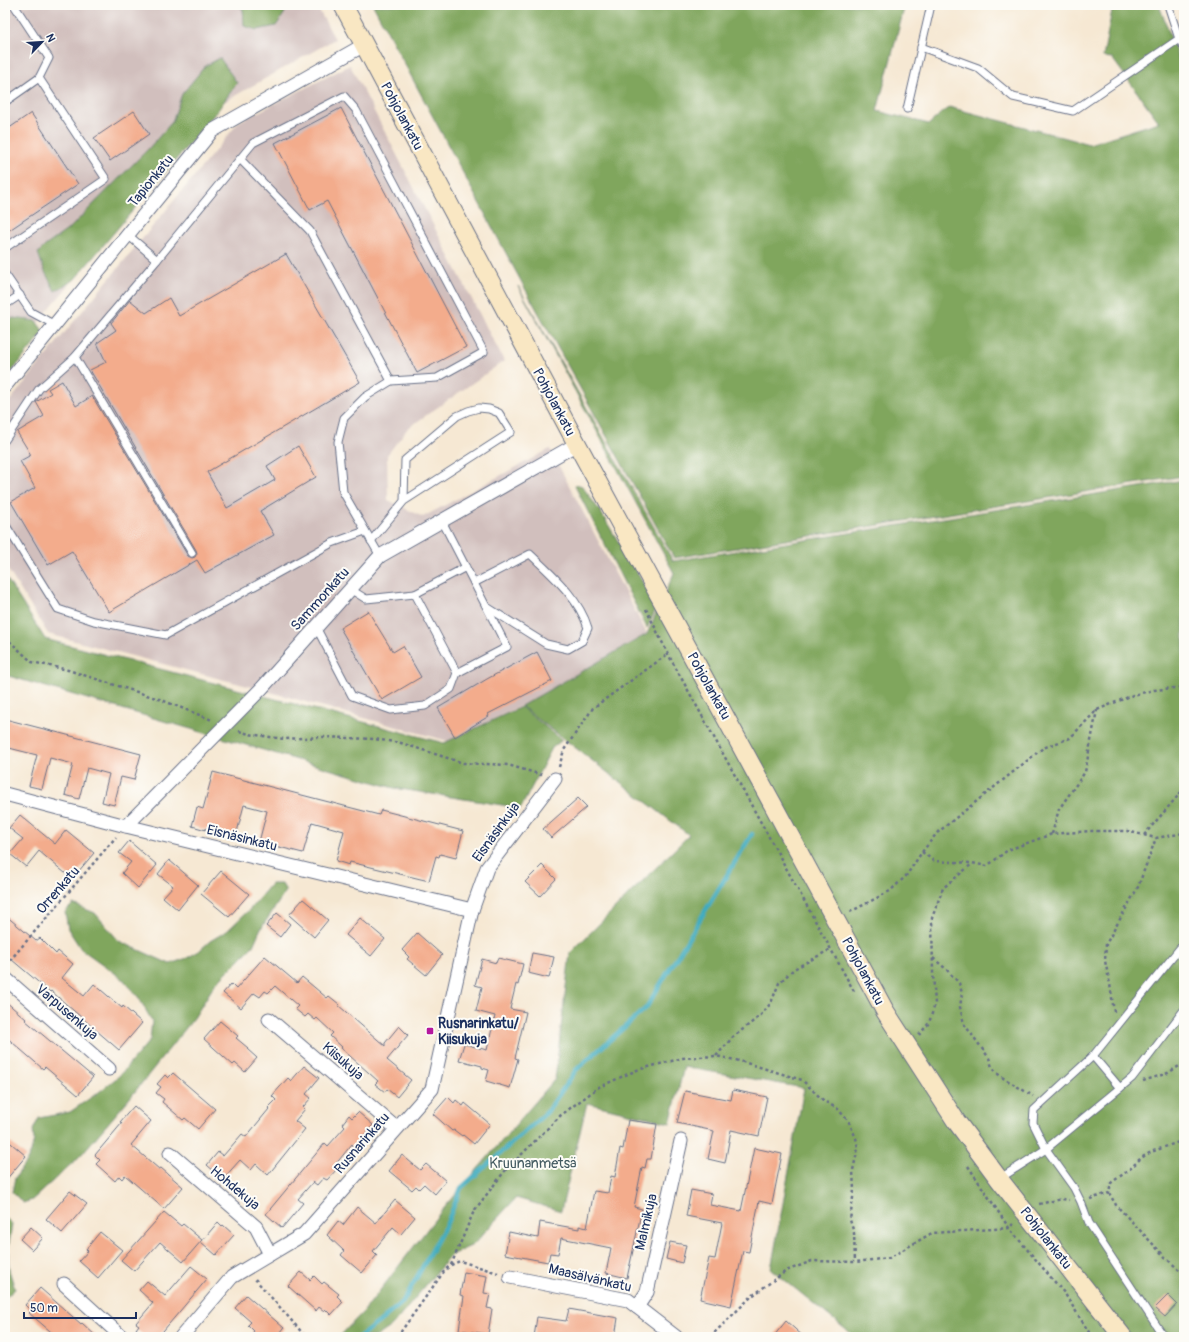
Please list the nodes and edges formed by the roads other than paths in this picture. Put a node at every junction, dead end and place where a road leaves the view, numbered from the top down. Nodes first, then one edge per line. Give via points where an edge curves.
1 (14, 5) edge
2 (343, 5) edge
3 (931, 5) edge
4 (1168, 5) edge
5 (1179, 39) junction
6 (364, 45) junction
7 (1184, 47) edge
8 (921, 48) junction
9 (39, 78) junction
10 (5, 102) edge
11 (907, 109) dead end
12 (240, 159) junction
13 (128, 235) junction
14 (5, 248) edge
15 (158, 260) junction
16 (5, 274) edge
17 (20, 295) junction
18 (5, 304) edge
19 (55, 325) junction
20 (76, 357) junction
21 (391, 381) junction
22 (5, 386) edge
23 (5, 440) edge
24 (577, 444) junction
25 (404, 502) junction
26 (442, 521) junction
27 (5, 524) edge
28 (365, 530) junction
29 (371, 541) junction
30 (192, 553) dead end
31 (380, 556) junction
32 (466, 567) junction
33 (474, 583) junction
34 (350, 589) junction
35 (415, 594) junction
36 (487, 607) junction
37 (316, 627) junction
38 (457, 673) junction
39 (555, 779) road end
40 (5, 794) edge
41 (126, 826) junction
42 (472, 910) junction
43 (1180, 948) dead end
44 (5, 978) edge
45 (1184, 1010) edge
46 (269, 1019) dead end
47 (1093, 1056) junction
48 (109, 1069) dead end
49 (1120, 1088) junction
50 (396, 1128) junction
51 (681, 1141) dead end
52 (1046, 1149) junction
53 (170, 1153) dead end
54 (999, 1179) junction
55 (270, 1254) junction
56 (510, 1277) road end
57 (64, 1284) dead end
58 (637, 1307) junction
59 (122, 1337) edge
60 (181, 1337) edge
61 (676, 1337) edge
62 (1123, 1337) edge
63 (1164, 1337) edge

1 - 9 lane via 49,58
2 - 6 main road, Pohjolankatu
3 - 8 lane
4 - 5 lane
5 - 7 lane
5 - 8 lane via 1073,111 1013,97 978,68
6 - 13 street, Tapionkatu via 212,131
6 - 24 main road, Pohjolankatu
8 - 11 lane
9 - 10 lane
9 - 14 lane via 106,179
12 - 15 lane
12 - 21 lane via 310,231
12 - 21 lane via 253,144 344,96 356,110 484,352 437,378
13 - 15 lane
13 - 19 street, Tapionkatu
15 - 20 lane
16 - 17 lane
17 - 18 lane
17 - 19 lane via 31,312
19 - 22 street, Tapionkatu
20 - 23 lane via 38,389
20 - 30 lane
21 - 28 lane via 365,397 344,418 338,442 343,492
24 - 26 street, Sammonkatu
24 - 54 main road, Pohjolankatu via 885,1011 956,1121
25 - 25 lane via 511,432 499,413 479,408 457,416 405,460
25 - 29 lane
26 - 31 street, Sammonkatu
26 - 32 lane
27 - 28 lane via 58,609 94,621 166,635 332,543
28 - 29 lane
29 - 31 lane
31 - 34 street, Sammonkatu
32 - 33 lane
32 - 35 lane
33 - 36 lane
33 - 36 lane via 530,554 576,603 585,617 588,628 582,641 568,649 546,644
34 - 35 lane via 366,599
34 - 37 street, Sammonkatu
35 - 38 lane
36 - 38 lane via 507,647
37 - 38 lane via 352,696 391,710 425,706 451,689
37 - 41 street, Sammonkatu via 262,688
39 - 42 street, Eisnäsinkuja via 487,868
40 - 41 street, Eisnäsinkatu
41 - 42 street, Eisnäsinkatu
42 - 50 street, Rusnarinkatu via 432,1089
43 - 47 lane
44 - 48 street, Varpusenkuja
45 - 49 lane via 1132,1078
46 - 50 street, Kiisukuja
47 - 49 lane
47 - 52 lane via 1034,1110 1033,1122
49 - 52 lane
50 - 55 street, Rusnarinkatu via 304,1234
51 - 58 street, Malmikuja via 647,1292
52 - 54 lane
52 - 63 lane via 1074,1188 1089,1223
53 - 55 street, Hohdekuja via 256,1227
54 - 62 main road, Pohjolankatu
55 - 60 street, Rusnarinkatu via 232,1277
56 - 58 street, Maasälvänkatu via 628,1300
57 - 59 street
58 - 61 street, Maasälvänkatu

